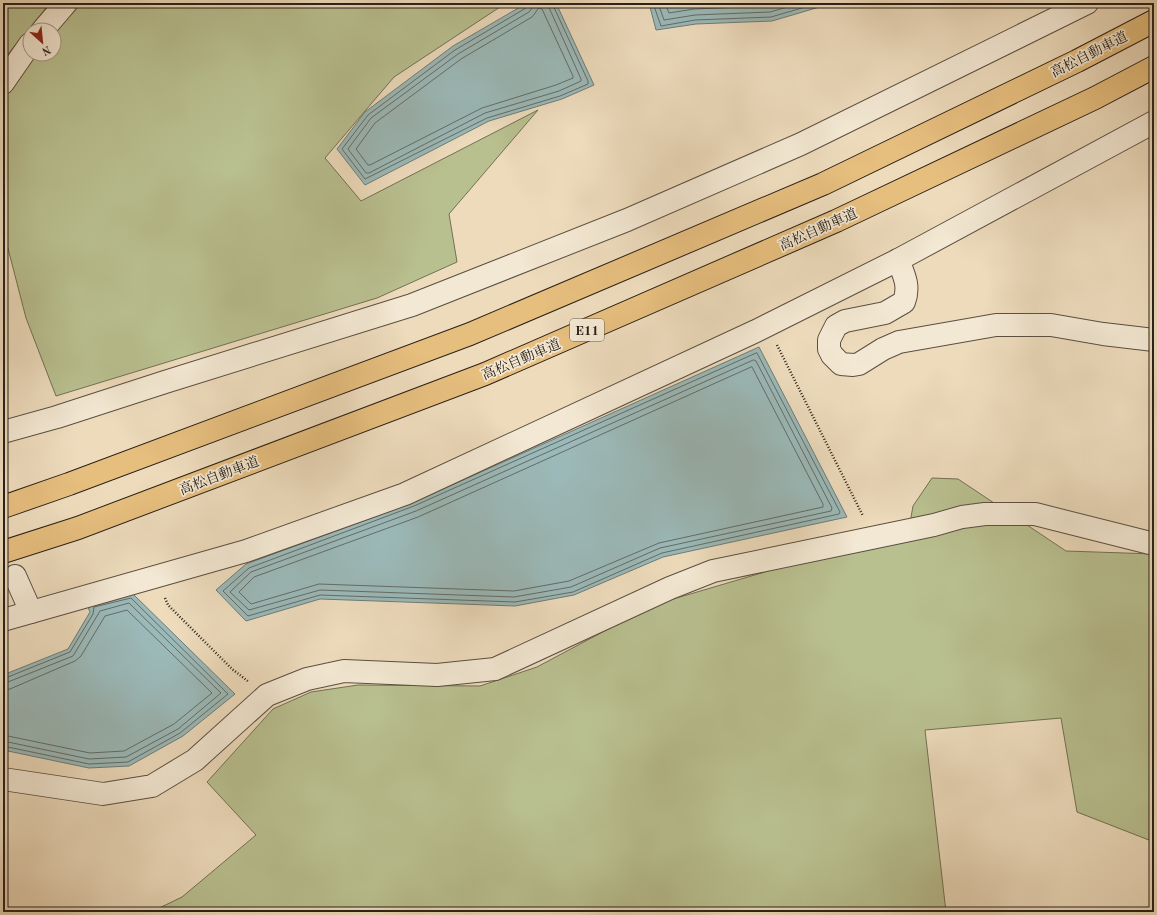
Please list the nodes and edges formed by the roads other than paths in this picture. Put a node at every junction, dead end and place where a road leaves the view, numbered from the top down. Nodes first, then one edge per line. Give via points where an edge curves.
1 (66, 3) edge
2 (1087, 3) edge
3 (1154, 21) edge
4 (50, 22) edge
5 (22, 56) edge
6 (1154, 67) edge
7 (3, 83) edge
8 (1154, 122) edge
9 (898, 260) junction
10 (1154, 340) edge
11 (3, 432) edge
12 (3, 507) edge
13 (1154, 544) edge
14 (3, 552) edge
15 (15, 576) dead end
16 (30, 612) junction
17 (3, 620) edge
18 (3, 779) edge

1 - 4 street
2 - 11 street via 801,144 627,220 412,305
3 - 12 highway, 高松自動車道 via 823,184 485,328
5 - 7 street
6 - 14 highway, 高松自動車道 / E11 via 1095,98 836,221 485,374 78,528
8 - 9 street
9 - 10 street via 906,282 904,302 885,313 845,321 836,326 830,336 829,349 841,364 859,364 899,342 996,325 1051,325
9 - 16 street via 767,325 405,494 246,551
13 - 18 street via 1034,514 985,514 962,517 713,571 670,588 495,669 437,675 344,672 307,679 267,695 195,760 152,786 103,794
15 - 16 street
16 - 17 street

